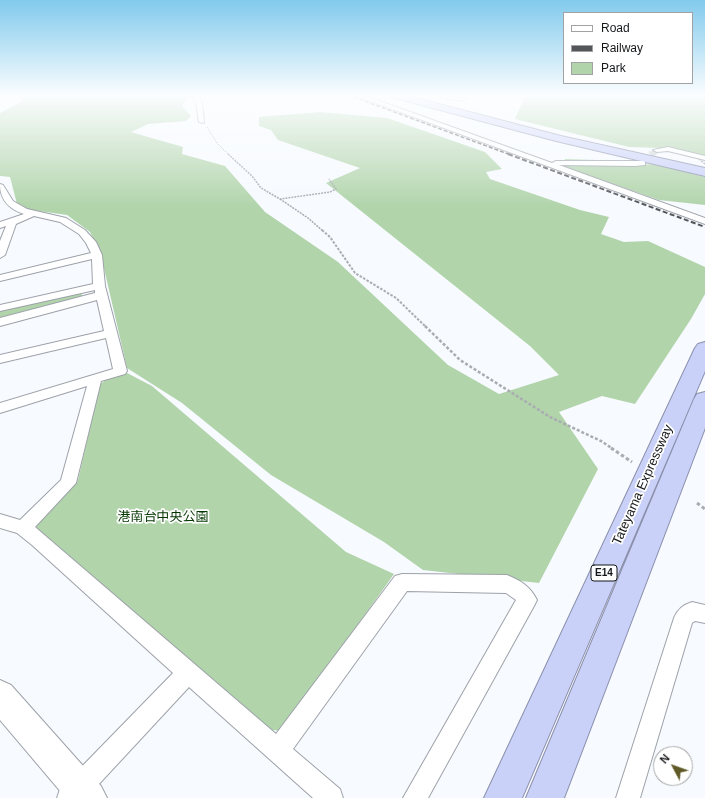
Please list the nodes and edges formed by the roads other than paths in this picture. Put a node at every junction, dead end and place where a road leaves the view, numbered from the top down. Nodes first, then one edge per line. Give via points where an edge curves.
1 (460, 132) edge
2 (536, 132) edge
3 (550, 132) edge
4 (657, 150) dead end
5 (704, 162) edge
6 (545, 163) junction
7 (642, 163) tunnel mouth
8 (705, 172) edge
9 (0, 187) edge
10 (33, 213) junction
11 (705, 221) edge
12 (12, 222) junction
13 (0, 225) edge
14 (0, 255) edge
15 (97, 255) junction
16 (0, 278) edge
17 (100, 291) junction
18 (0, 308) edge
19 (0, 322) edge
20 (110, 333) junction
21 (705, 348) edge
22 (0, 359) edge
23 (95, 380) junction
24 (705, 399) edge
25 (1, 410) edge
26 (0, 521) edge
27 (23, 528) junction
28 (705, 614) edge
29 (189, 672) junction
30 (0, 696) edge
31 (278, 750) junction
32 (79, 794) edge
33 (331, 798) edge
34 (415, 798) edge
35 (503, 798) edge
36 (545, 798) edge
37 (628, 798) edge

1 - 6 street
2 - 8 highway
3 - 5 highway via 627,150
4 - 5 street via 668,150
6 - 7 street
6 - 11 street
9 - 10 street via 10,203
10 - 12 street
10 - 15 street via 73,225 91,242
12 - 13 street
12 - 14 street
15 - 16 street
15 - 17 street
17 - 18 street
17 - 19 street
17 - 20 street
20 - 22 street
20 - 23 street via 120,371
21 - 35 highway, Tateyama Expressway / E14
23 - 25 street
23 - 27 street via 68,483
24 - 36 highway, Tateyama Expressway / E14
26 - 27 street
27 - 29 street
28 - 37 street via 692,611 684,618
29 - 31 street
29 - 32 street
30 - 32 street
31 - 33 street
31 - 34 street via 402,582 507,584 523,593 527,600

